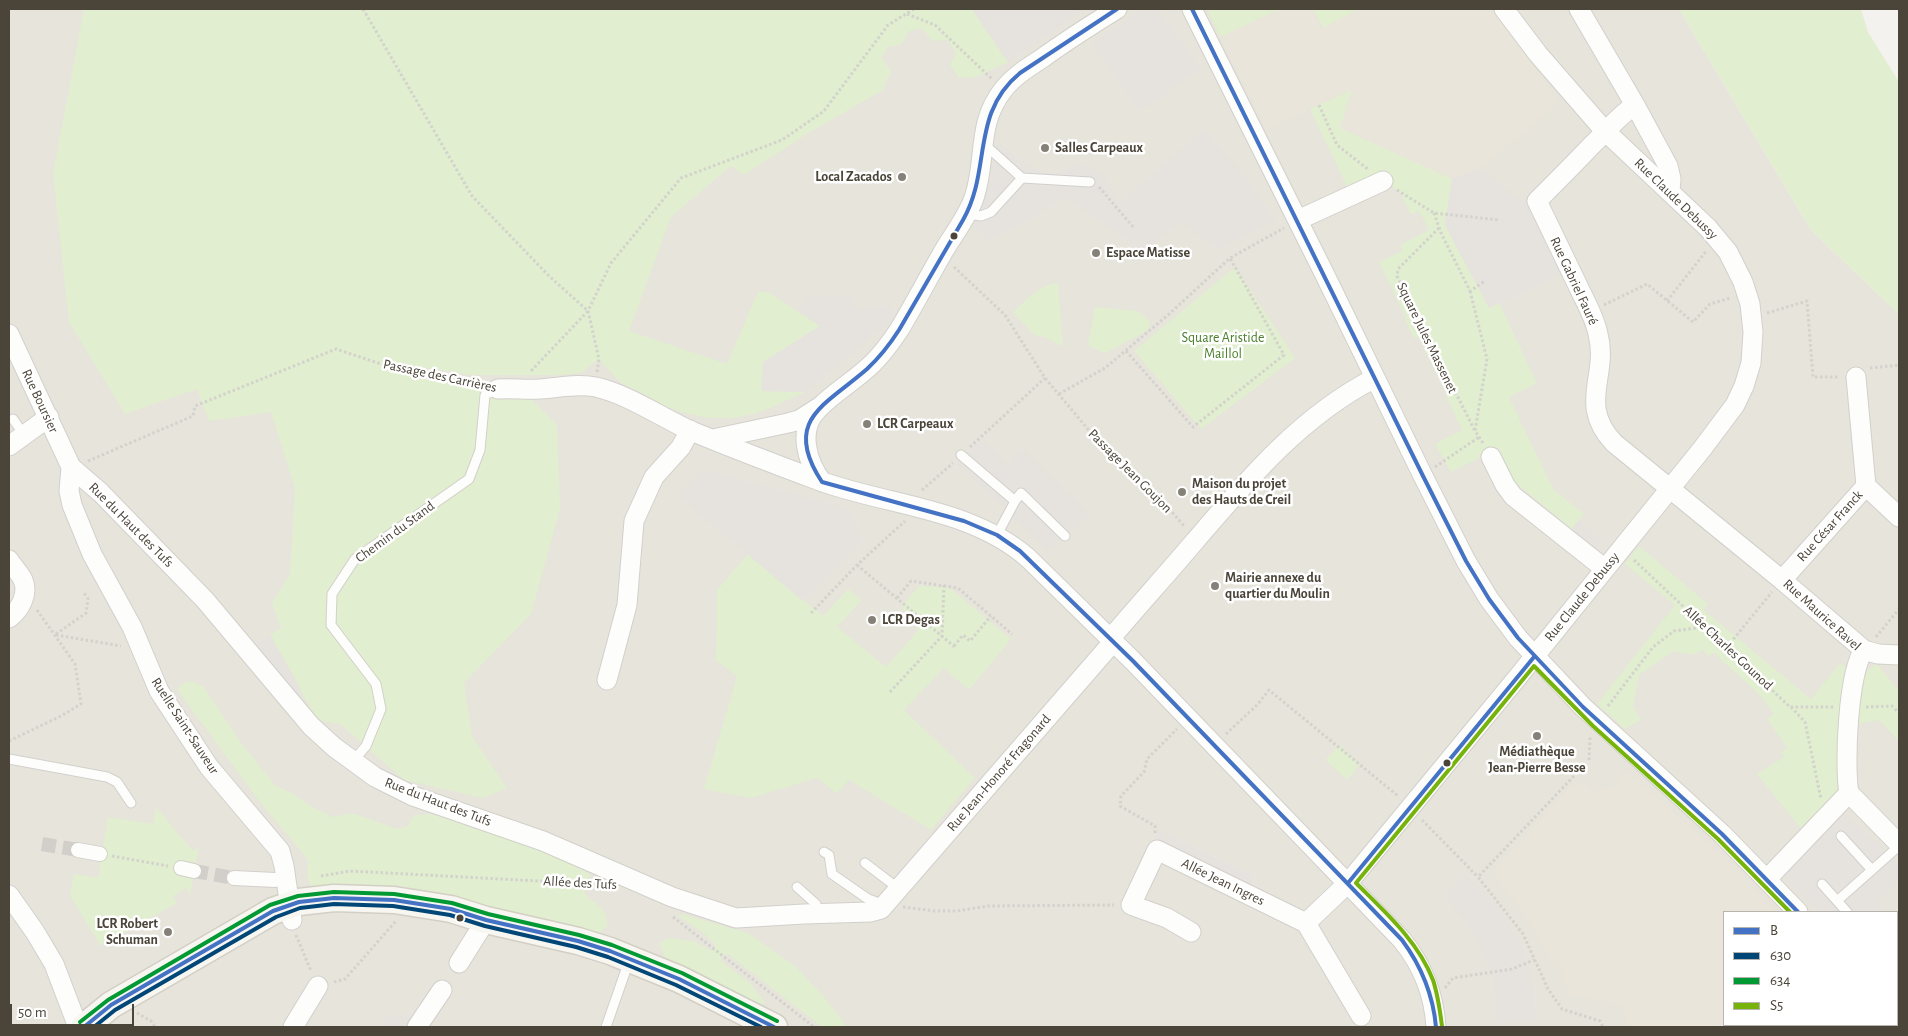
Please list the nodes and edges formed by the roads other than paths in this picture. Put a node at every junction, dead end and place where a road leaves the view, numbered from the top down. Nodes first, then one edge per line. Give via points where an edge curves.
1 (1117, 9) edge
2 (1192, 9) edge
3 (1504, 9) edge
4 (1579, 9) edge
5 (1635, 105) junction
6 (1604, 130) junction
7 (982, 142) junction
8 (1022, 178) junction
9 (1383, 181) road end
10 (1090, 182) road end
11 (1670, 191) junction
12 (967, 214) junction
13 (1298, 220) junction
14 (9, 334) edge
15 (1856, 377) road end
16 (1375, 378) junction
17 (506, 389) joint
18 (818, 408) junction
19 (49, 417) junction
20 (13, 419) dead end
21 (690, 430) junction
22 (24, 435) junction
23 (713, 439) junction
24 (9, 446) edge
25 (961, 455) road end
26 (1491, 457) road end
27 (71, 468) junction
28 (822, 482) junction
29 (1866, 486) junction
30 (1670, 489) junction
31 (1015, 501) junction
32 (1899, 516) edge
33 (997, 535) junction
34 (1065, 536) dead end
35 (9, 560) edge
36 (1605, 569) junction
37 (1782, 580) junction
38 (9, 618) edge
39 (1112, 640) junction
40 (1864, 650) junction
41 (1899, 655) edge
42 (1534, 657) junction
43 (607, 680) dead end
44 (9, 760) edge
45 (353, 761) junction
46 (1849, 794) junction
47 (131, 803) dead end
48 (1841, 836) dead end
49 (1899, 845) edge
50 (78, 850) tunnel mouth
51 (824, 852) dead end
52 (100, 854) road end
53 (865, 862) dead end
54 (1872, 870) junction
55 (234, 878) tunnel mouth
56 (1767, 879) junction
57 (275, 880) dead end
58 (1348, 883) junction
59 (1822, 884) dead end
60 (797, 887) dead end
61 (899, 889) junction
62 (9, 895) edge
63 (1837, 902) junction
64 (886, 905) junction
65 (1797, 911) edge
66 (1846, 911) edge
67 (818, 914) junction
68 (486, 920) junction
69 (293, 922) junction
70 (1306, 923) junction
71 (1191, 932) dead end
72 (630, 959) junction
73 (459, 963) dead end
74 (318, 986) road end
75 (442, 990) dead end
76 (1361, 1016) dead end
77 (78, 1027) edge
78 (84, 1027) edge
79 (92, 1027) edge
80 (292, 1027) edge
81 (417, 1027) edge
82 (606, 1027) edge
83 (774, 1027) edge
84 (1436, 1027) edge

1 - 7 street via 1024,70 1003,89 990,112
2 - 13 street
3 - 6 street, Rue Claude Debussy
4 - 5 street
5 - 6 street
5 - 11 street via 1668,166
6 - 11 street, Rue Claude Debussy
6 - 30 street, Rue Gabriel Fauré via 1537,201 1599,334 1600,362 1595,397 1600,423 1614,443
7 - 8 lane
7 - 12 street via 977,189
8 - 10 lane
8 - 12 lane via 992,212 981,216
9 - 13 street
11 - 30 street, Rue Claude Debussy via 1717,238 1733,262 1747,293 1753,343 1751,363 1739,396 1722,424
12 - 18 street via 890,344 866,370
13 - 16 street
14 - 19 street, Rue Boursier
15 - 29 street, Rue César Franck
16 - 39 street, Rue Jean-Honoré Fragonard via 1336,401 1289,438 1249,477
16 - 42 street via 1466,561 1508,627
17 - 21 street, Passage des Carrières via 572,385 595,387
17 - 45 lane, Chemin du Stand via 485,395 480,450 469,478 355,559 332,594 331,626 376,684 381,710 366,746
18 - 23 street via 799,420
18 - 28 street via 810,420 806,446 811,464
19 - 22 street
19 - 27 street, Rue Boursier
20 - 22 lane
21 - 23 street, Passage des Carrières
21 - 43 street via 681,447 654,477 634,521 628,605
22 - 24 street
23 - 28 street, Passage des Carrières
25 - 31 lane
26 - 36 street via 1513,496
27 - 45 street, Rue du Haut des Tufs via 194,588 311,726
27 - 69 street, Ruelle Saint-Sauveur via 72,505 90,548 132,627 159,691 199,754 280,852
28 - 33 street, Passage des Carrières via 964,521
29 - 32 street
29 - 37 street, Rue César Franck
30 - 36 street, Rue Claude Debussy
30 - 37 street, Rue Maurice Ravel
31 - 33 lane
31 - 34 lane via 1022,493
33 - 39 street, Passage des Carrières via 1028,558
35 - 38 street via 23,580 24,593 19,609
36 - 42 street, Rue Claude Debussy
37 - 40 street, Rue Maurice Ravel
39 - 58 street, Passage des Carrières
39 - 61 street, Rue Jean-Honoré Fragonard
40 - 41 street
40 - 46 street, Rue Maurice Ravel via 1855,669 1850,708 1846,764
42 - 56 street
42 - 58 street, Rue Claude Debussy
44 - 47 lane via 106,777 117,782
45 - 67 street, Rue du Haut des Tufs via 386,784 413,796 543,841 690,904 736,918
46 - 49 street
46 - 56 street
48 - 54 lane
49 - 54 lane
50 - 52 street
51 - 64 lane via 830,855 832,874 868,899
53 - 61 lane
54 - 63 lane
55 - 57 street
56 - 65 street
58 - 70 street, Rue Claude Debussy
58 - 84 street, Passage des Carrières via 1415,957 1431,993
59 - 63 lane
60 - 67 lane via 816,904
61 - 64 street, Rue Jean-Honoré Fragonard
62 - 77 street via 54,964
63 - 66 lane
64 - 67 street, Rue du Haut des Tufs via 876,912
68 - 69 main road via 336,913
68 - 69 main road via 451,909 394,900 334,898 310,900
68 - 72 main road via 578,941
68 - 73 street
69 - 78 main road via 265,915 125,997
69 - 79 main road via 260,933
70 - 71 street, Allée Jean Ingres via 1156,850 1131,904
70 - 76 street
72 - 82 lane
72 - 83 main road
74 - 80 street
75 - 81 street

